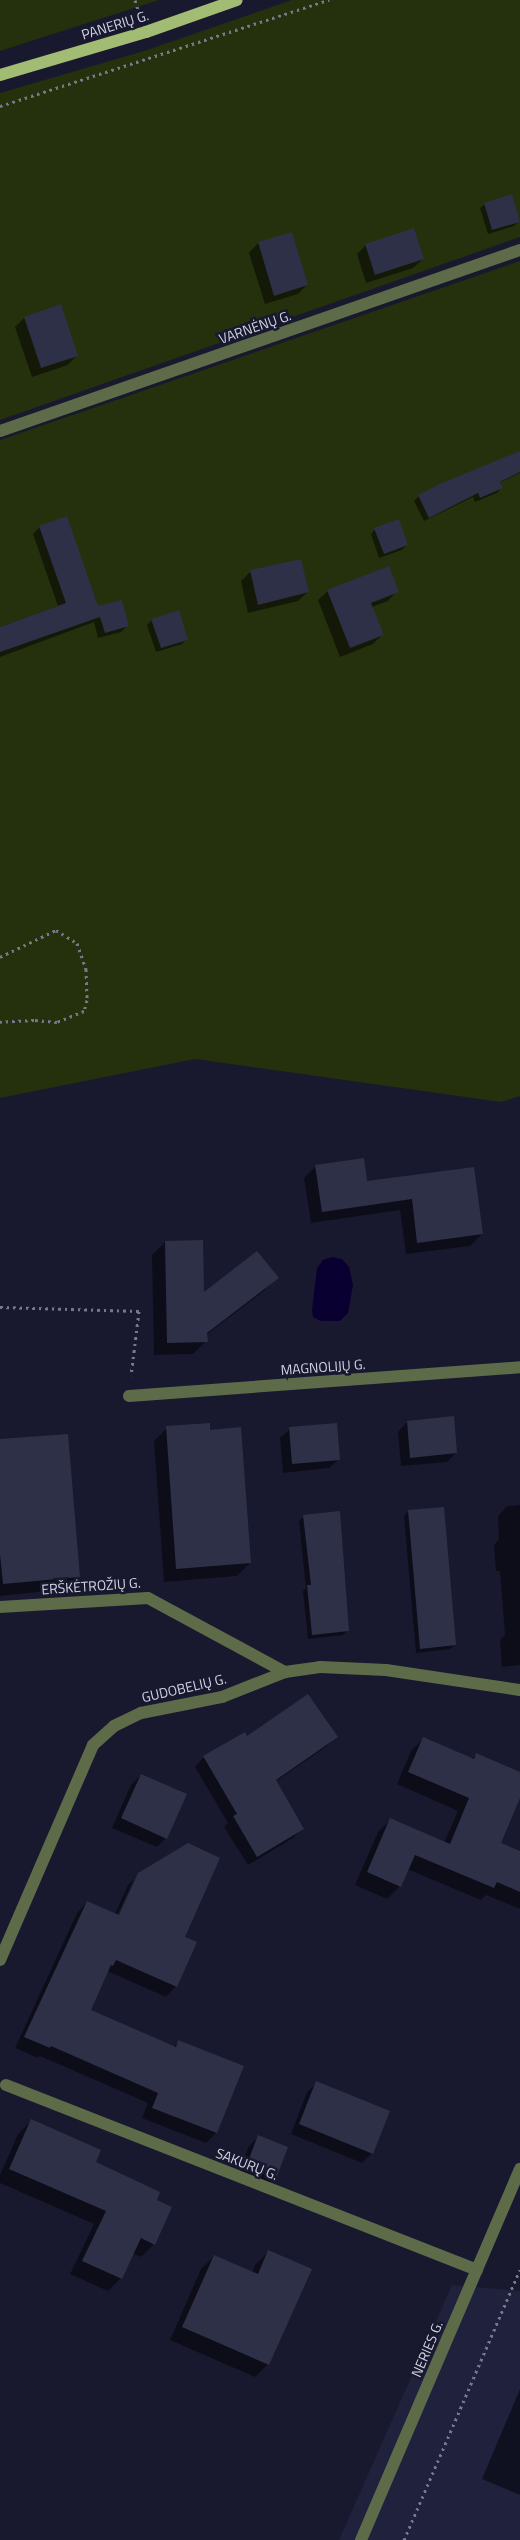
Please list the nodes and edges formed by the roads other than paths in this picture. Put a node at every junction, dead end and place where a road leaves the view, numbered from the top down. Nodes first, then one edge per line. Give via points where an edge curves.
1 (237, 0) edge
2 (0, 76) edge
3 (520, 250) edge
4 (0, 431) edge
5 (520, 1367) edge
6 (129, 1396) road end
7 (0, 1607) edge
8 (285, 1672) junction
9 (520, 1690) edge
10 (0, 1960) edge
11 (6, 2085) dead end
12 (520, 2169) edge
13 (477, 2270) junction
14 (361, 2540) edge

1 - 2 main road, PANERIŲ G. via 146,32
3 - 4 street, VARNĖNŲ G.
5 - 6 street, MAGNOLIJŲ G.
7 - 8 street, ERŠKĖTROŽIŲ G. via 148,1598
8 - 9 street, GUDOBELIŲ G. via 320,1667 386,1670
8 - 10 street, GUDOBELIŲ G. via 222,1697 141,1713 114,1726 93,1745
11 - 13 street, SAKURŲ G.
12 - 13 street, NERIES G.
13 - 14 street, NERIES G.

